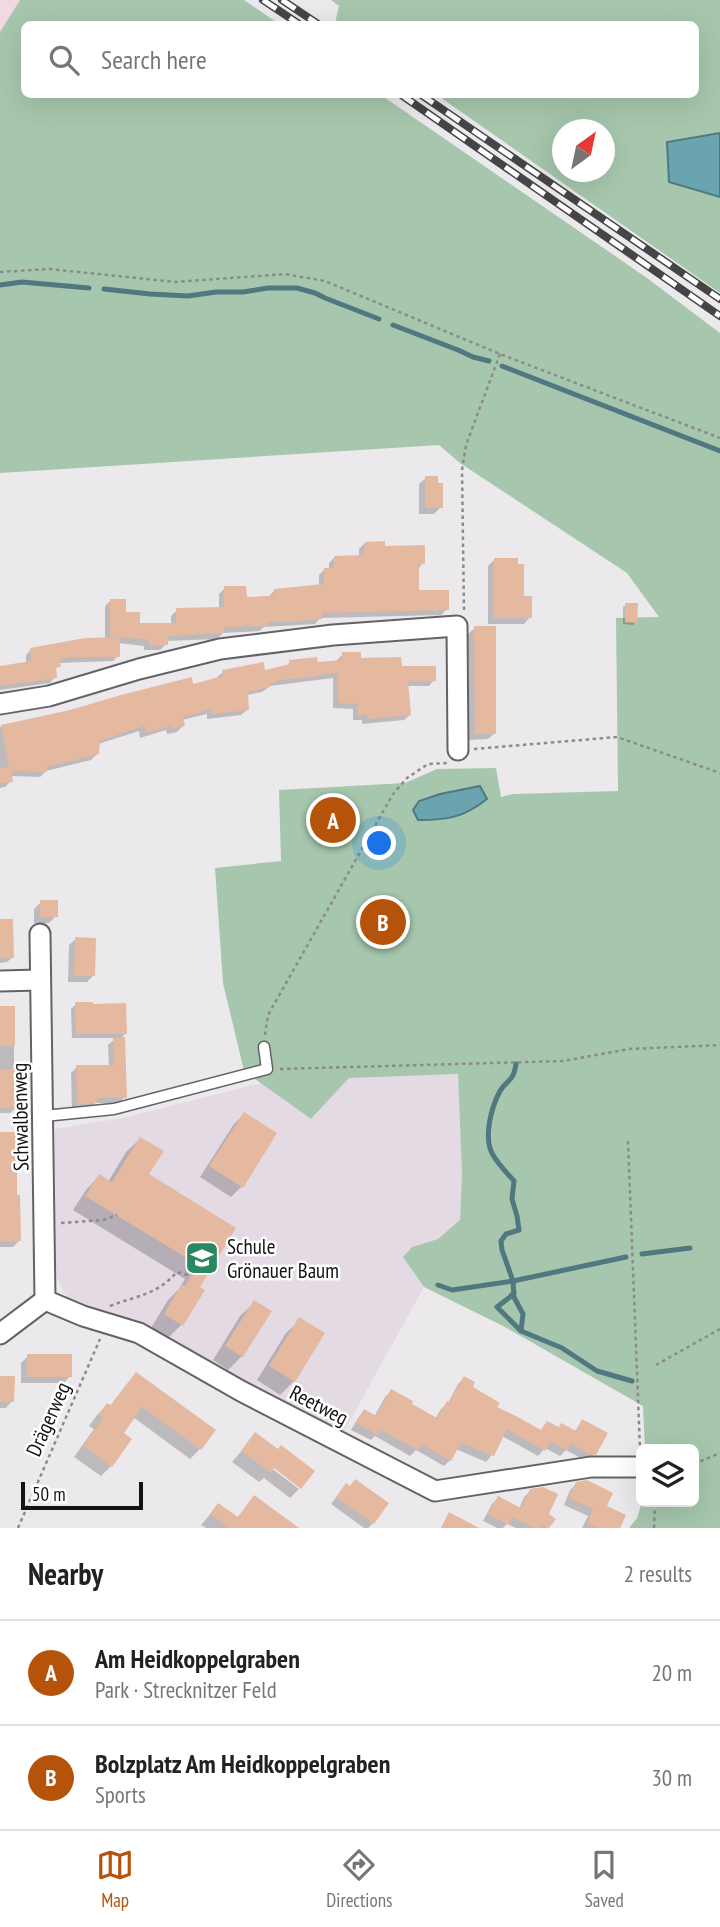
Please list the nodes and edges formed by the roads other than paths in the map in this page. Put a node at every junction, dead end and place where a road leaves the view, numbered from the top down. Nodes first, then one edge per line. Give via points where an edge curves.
1 (0, 704) edge
2 (458, 750) road end
3 (40, 934) dead end
4 (40, 980) junction
5 (0, 981) edge
6 (264, 1047) road end
7 (44, 1116) junction
8 (45, 1300) junction
9 (0, 1334) edge
10 (636, 1466) edge

1 - 2 street via 49,696 220,649 457,626
3 - 4 street, Schwalbenweg
4 - 5 street
4 - 7 street, Schwalbenweg
6 - 7 lane via 267,1069 114,1109
7 - 8 street, Schwalbenweg
8 - 9 street
8 - 10 street, Reetweg via 139,1333 435,1491 591,1467

